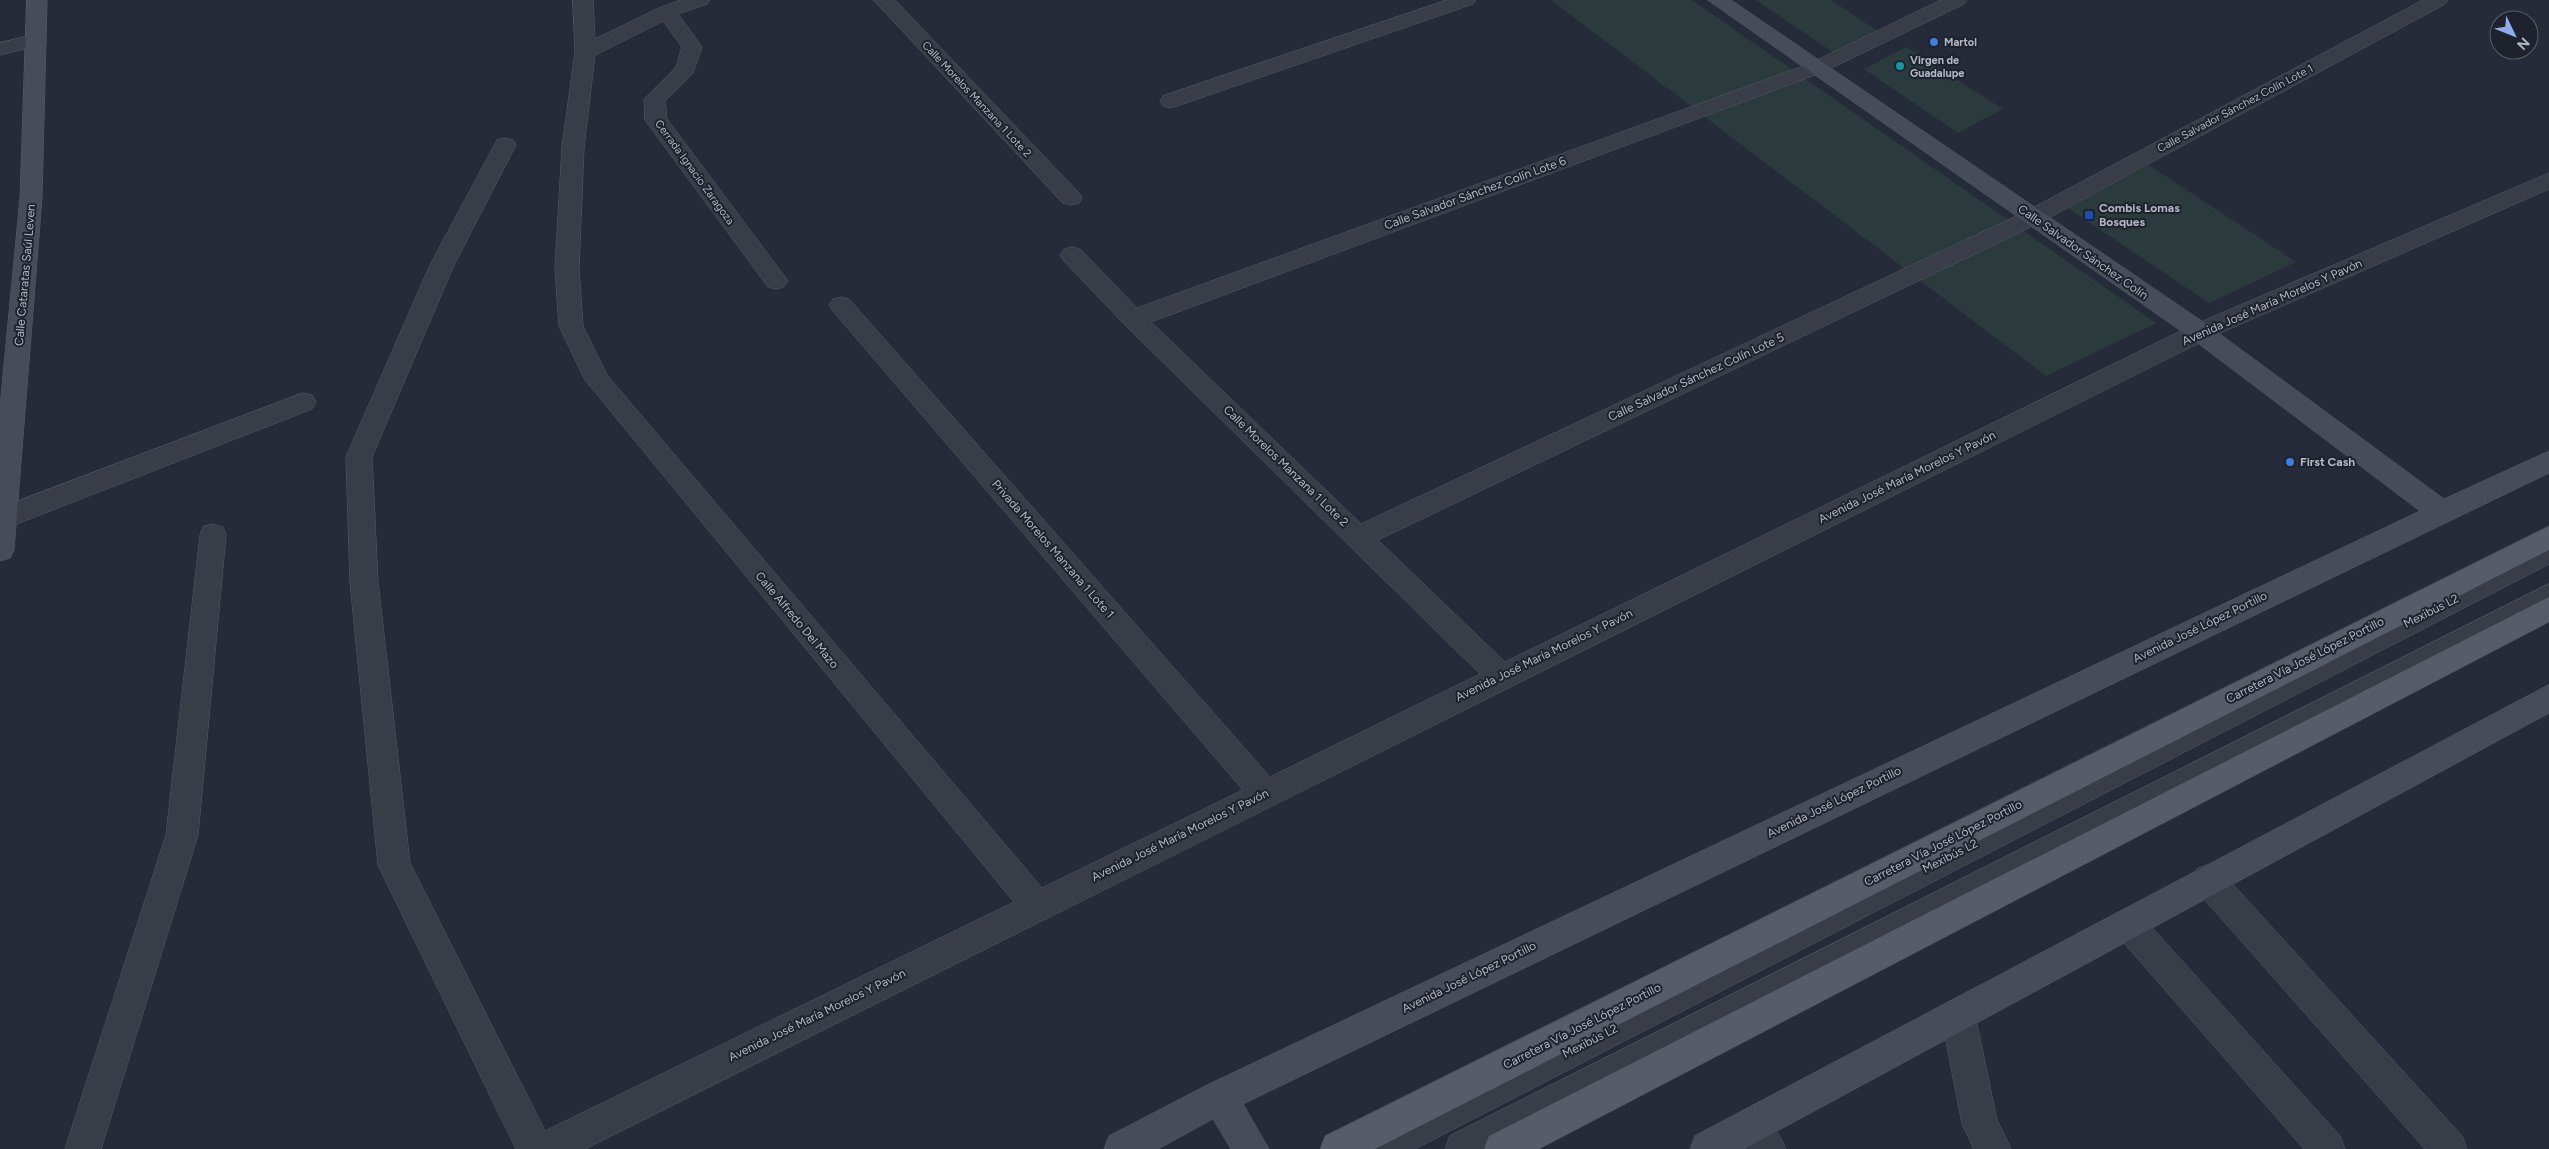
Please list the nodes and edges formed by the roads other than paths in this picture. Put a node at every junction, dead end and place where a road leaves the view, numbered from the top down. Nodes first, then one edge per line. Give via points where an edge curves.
1 (38, 0) edge
2 (584, 0) edge
3 (700, 0) edge
4 (884, 0) edge
5 (1466, 0) edge
6 (1718, 0) edge
7 (1957, 0) edge
8 (2438, 0) edge
9 (666, 12) junction
10 (37, 40) junction
11 (0, 49) edge
12 (585, 52) junction
13 (1816, 68) junction
14 (1170, 101) dead end
15 (505, 145) dead end
16 (2549, 180) edge
17 (1071, 198) dead end
18 (2033, 217) junction
19 (1072, 255) dead end
20 (776, 281) dead end
21 (841, 305) dead end
22 (1133, 318) junction
23 (2200, 332) junction
24 (8, 391) edge
25 (302, 402) dead end
26 (2549, 461) edge
27 (2441, 512) junction
28 (5, 517) junction
29 (213, 535) dead end
30 (1359, 537) junction
31 (2549, 537) edge
32 (0, 550) edge
33 (2549, 551) edge
34 (2549, 595) edge
35 (2549, 609) edge
36 (1502, 676) junction
37 (2549, 698) edge
38 (1265, 793) junction
39 (2208, 880) junction
40 (1037, 906) junction
41 (2128, 924) junction
42 (1958, 1015) junction
43 (1219, 1097) junction
44 (1759, 1138) edge
45 (83, 1149) edge
46 (535, 1149) edge
47 (547, 1149) edge
48 (1122, 1149) edge
49 (1251, 1149) edge
50 (1338, 1149) edge
51 (1378, 1149) edge
52 (1463, 1149) edge
53 (1502, 1149) edge
54 (1708, 1149) edge
55 (1994, 1149) edge
56 (2327, 1149) edge
57 (2449, 1149) edge

1 - 10 main road, Calle Cataratas Saúl Leven
2 - 12 street
3 - 9 street
4 - 17 street, Calle Morelos Manzana 1 Lote 2
5 - 14 street
6 - 13 main road, Calle Salvador Sánchez Colín
7 - 13 street, Calle Salvador Sánchez Colín Lote 6
8 - 18 street, Calle Salvador Sánchez Colín Lote 1
9 - 12 street
9 - 20 street, Cerrada Ignacio Zaragoza via 692,47 686,69 654,99 656,120
10 - 11 street
10 - 24 main road, Calle Cataratas Saúl Leven via 31,198
12 - 40 street, Calle Alfredo Del Mazo via 574,147 567,268 571,326 597,380
13 - 18 main road, Calle Salvador Sánchez Colín
13 - 22 street, Calle Salvador Sánchez Colín Lote 6
15 - 46 street via 442,265 359,456 364,582 394,865
16 - 23 street, Avenida José María Morelos Y Pavón
18 - 23 main road, Calle Salvador Sánchez Colín
18 - 30 street, Calle Salvador Sánchez Colín Lote 5
19 - 22 street, Calle Morelos Manzana 1 Lote 2
21 - 38 street, Privada Morelos Manzana 1 Lote 1
22 - 30 street, Calle Morelos Manzana 1 Lote 2
23 - 27 main road, Calle Salvador Sánchez Colín
23 - 36 street, Avenida José María Morelos Y Pavón
24 - 28 main road, Calle Cataratas Saúl Leven
25 - 28 street
26 - 27 main road, Avenida José López Portillo
27 - 43 main road, Avenida José López Portillo
28 - 32 main road, Calle Cataratas Saúl Leven
29 - 45 street via 182,835
30 - 36 street, Calle Morelos Manzana 1 Lote 2
31 - 50 main road, Carretera Vía José López Portillo
33 - 51 street, Mexibús L2
34 - 52 street
35 - 53 main road
36 - 38 street, Avenida José María Morelos Y Pavón
37 - 39 main road
38 - 40 street, Avenida José María Morelos Y Pavón
39 - 41 main road
39 - 57 street
40 - 47 street, Avenida José María Morelos Y Pavón
41 - 42 main road
41 - 56 street
42 - 44 main road
42 - 55 street via 1980,1124
43 - 48 main road, Avenida José López Portillo
43 - 49 main road
44 - 54 main road

